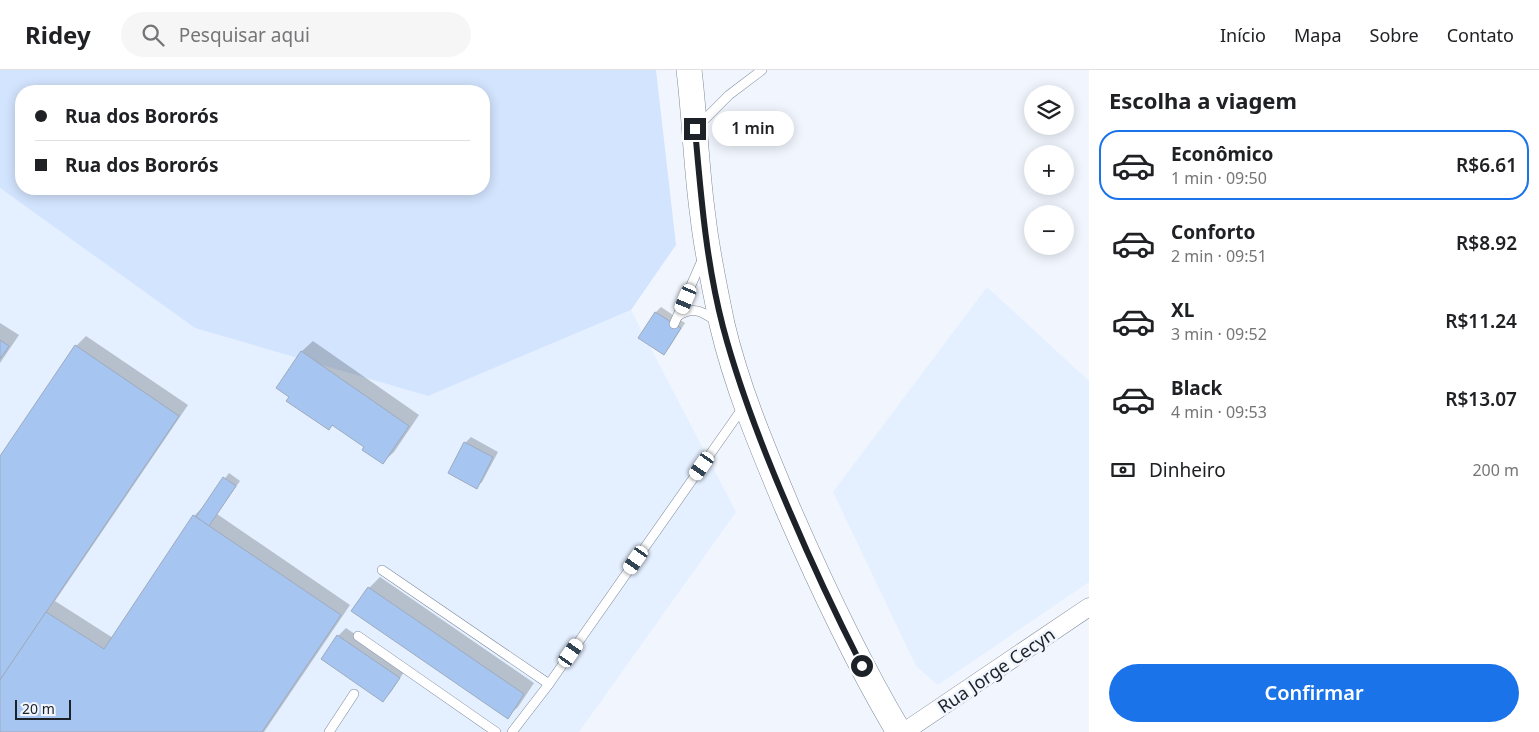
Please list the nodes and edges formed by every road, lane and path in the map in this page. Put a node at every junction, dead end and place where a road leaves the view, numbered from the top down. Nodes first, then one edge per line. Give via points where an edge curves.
1 (689, 70) edge
2 (762, 70) edge
3 (695, 129) junction
4 (707, 247) junction
5 (723, 327) junction
6 (746, 404) junction
7 (382, 570) dead end
8 (1089, 607) edge
9 (358, 636) dead end
10 (549, 684) junction
11 (354, 694) dead end
12 (329, 732) edge
13 (496, 732) edge
14 (512, 732) edge
15 (899, 732) edge
16 (904, 732) edge

1 - 3 street
2 - 3 lane via 729,95
3 - 4 street
4 - 5 street
4 - 5 lane via 676,320 686,311 696,310
5 - 6 street
6 - 10 lane
6 - 15 street via 811,561 850,643
7 - 10 lane
8 - 16 street, Rua Jorge Cecyn
9 - 13 lane
10 - 14 lane
11 - 12 lane

